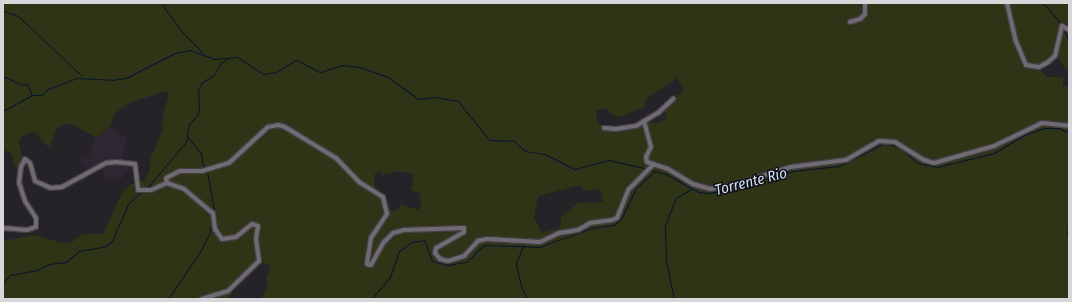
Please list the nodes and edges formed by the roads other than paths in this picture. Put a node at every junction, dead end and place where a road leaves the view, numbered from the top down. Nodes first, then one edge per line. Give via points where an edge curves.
1 (865, 3) edge
2 (1007, 3) edge
3 (850, 22) dead end
4 (1069, 30) edge
5 (673, 99) dead end
6 (644, 121) junction
7 (1069, 126) edge
8 (604, 128) dead end
9 (653, 167) junction
10 (167, 183) junction
11 (3, 228) edge
12 (201, 299) edge

1 - 3 street via 864,14 860,19
2 - 4 street via 1015,39 1026,65 1039,67 1048,62 1055,56 1062,26
5 - 6 street via 658,113
6 - 8 street via 628,128
6 - 9 street via 651,146 646,160
7 - 9 street via 1042,123 994,146 934,163 895,142 880,141 846,160 791,167 734,185 710,189 693,184 668,168
9 - 10 street via 629,189 617,218 612,220 590,223 578,230 559,233 540,242 487,239 478,241 464,256 448,261 440,259 435,253 436,248 464,232 464,228 404,230 393,233 383,243 371,265 368,264 372,238 387,214 383,197 359,182 336,158 278,124 268,127 229,163 209,169 180,171 166,178
10 - 11 street via 145,192 138,190 135,164 106,163 62,187 52,188 35,181 30,163 25,159 19,183 24,201 36,218 36,227 27,230
10 - 12 street via 184,188 213,213 215,229 222,240 236,237 252,224 258,226 256,239 259,261 228,291

